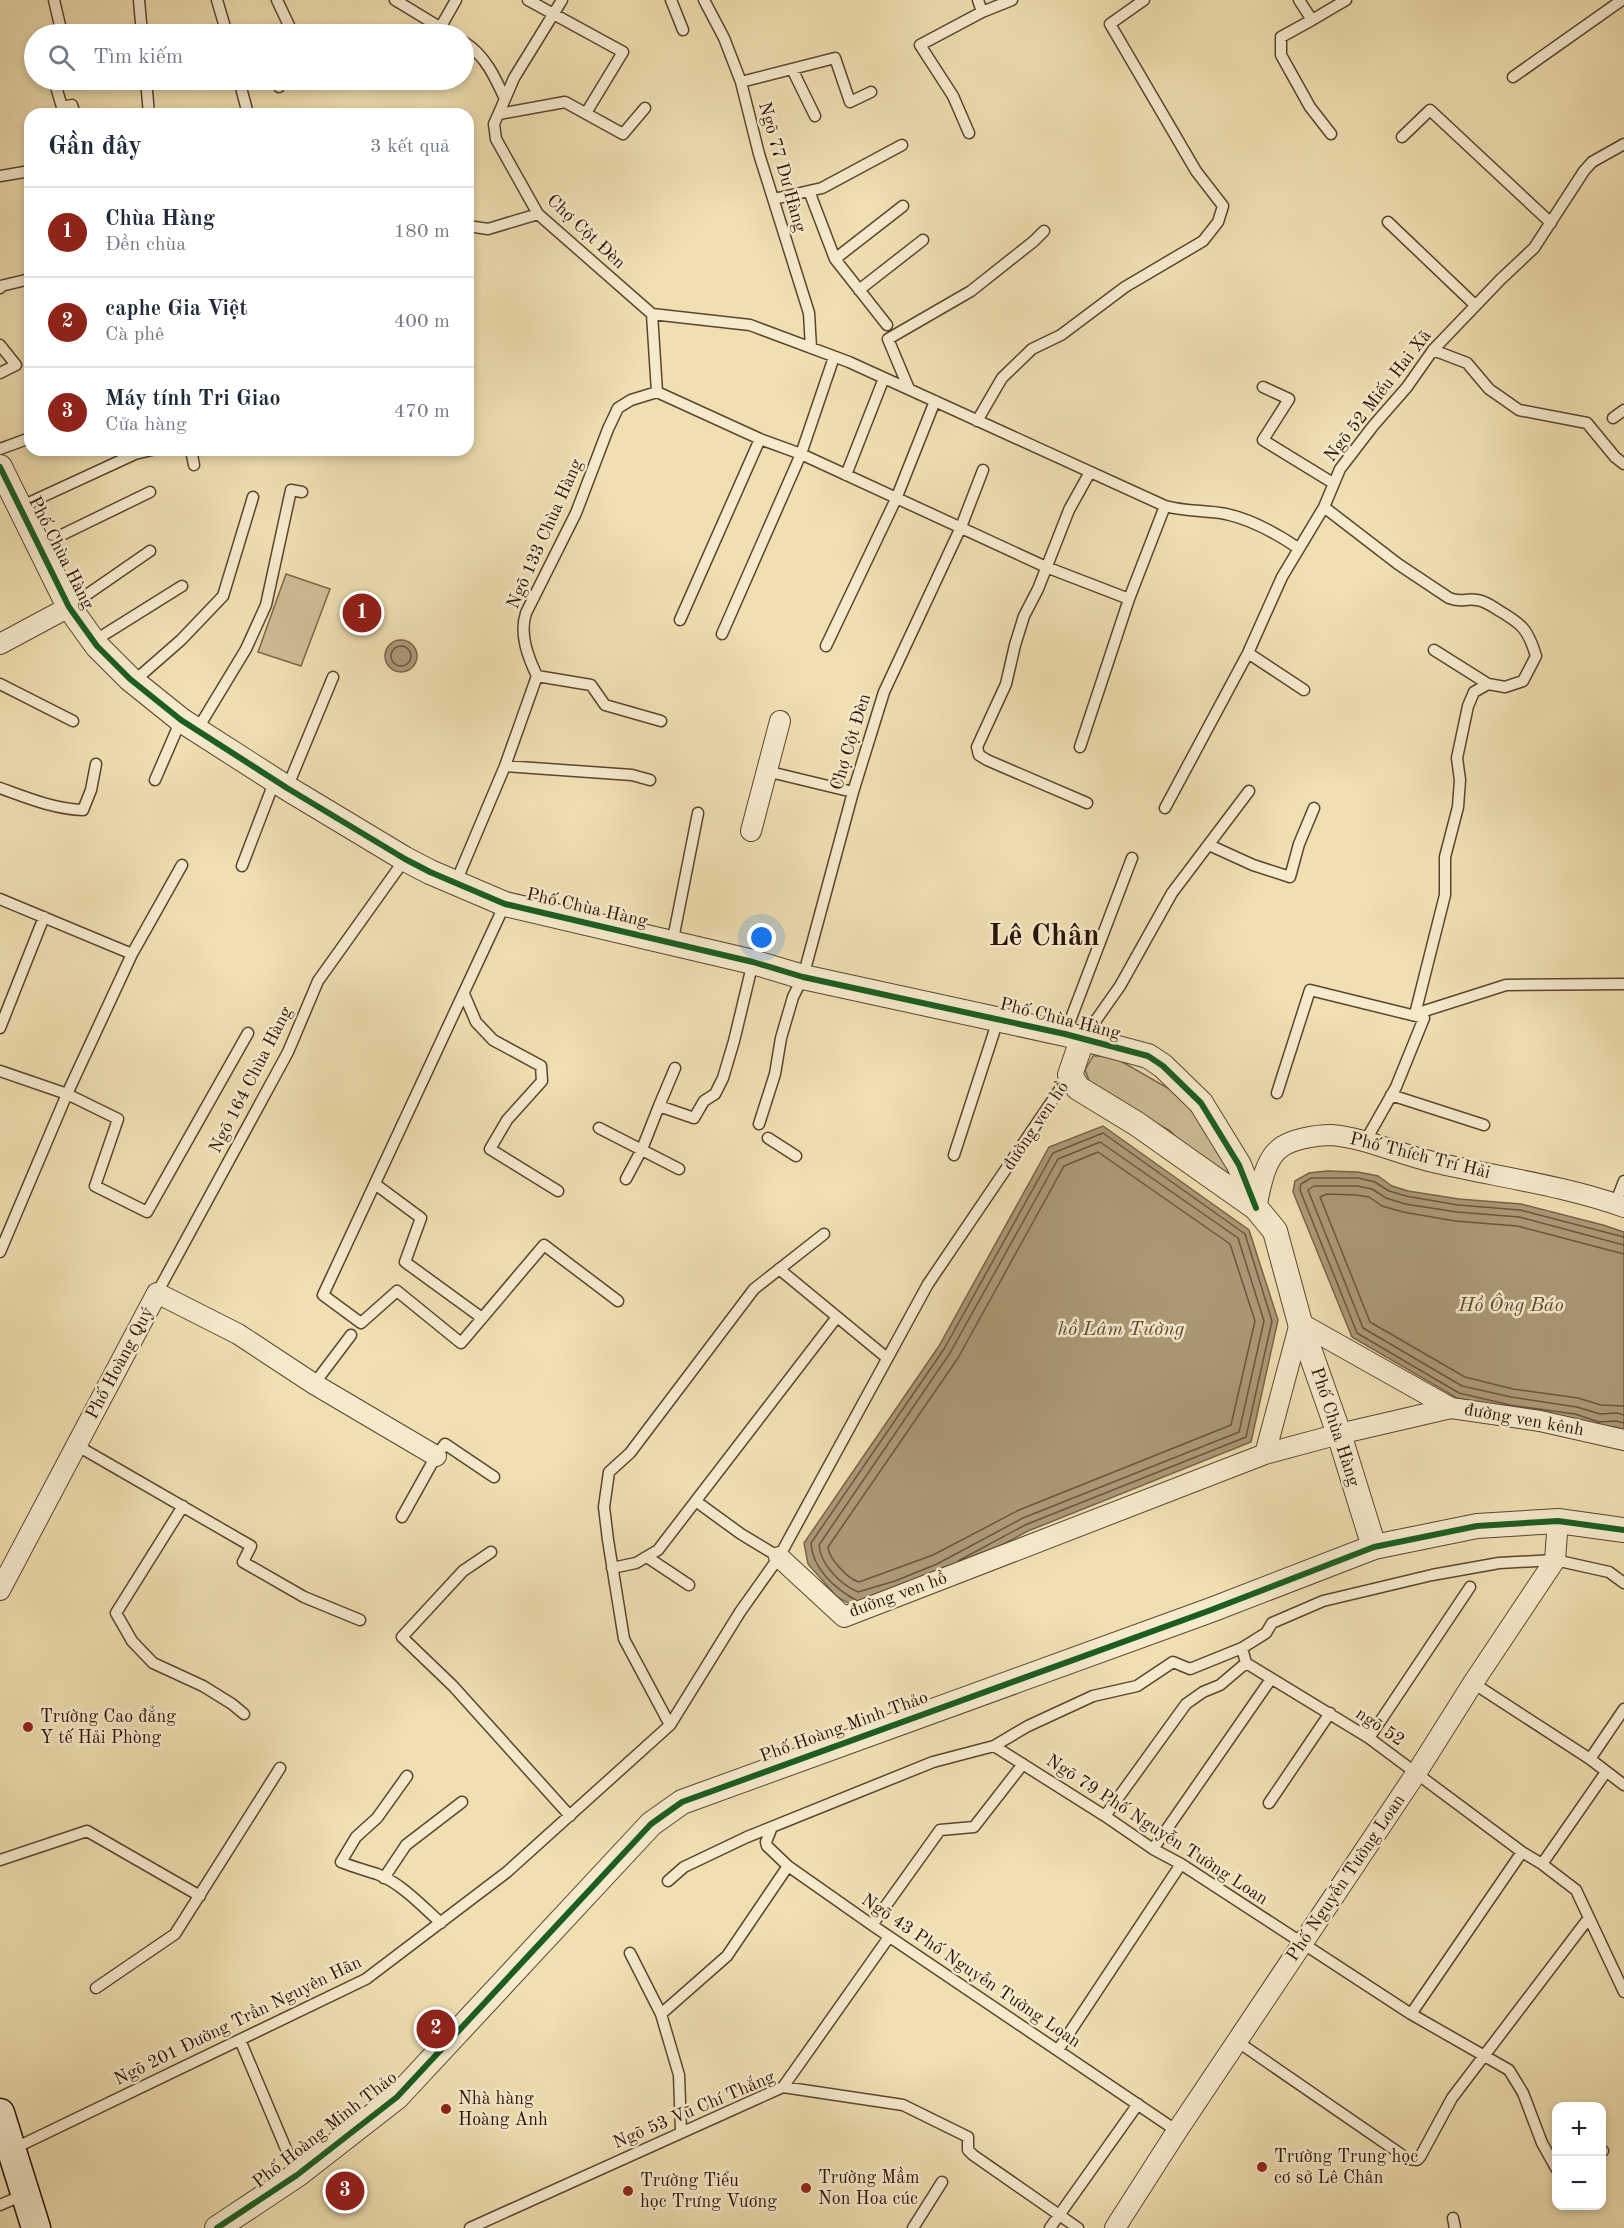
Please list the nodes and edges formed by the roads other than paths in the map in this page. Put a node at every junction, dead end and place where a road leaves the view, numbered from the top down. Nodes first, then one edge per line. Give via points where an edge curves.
1 (54, 0) edge
2 (139, 0) edge
3 (217, 0) edge
4 (277, 0) edge
5 (395, 0) edge
6 (456, 0) edge
7 (528, 0) edge
8 (562, 0) edge
9 (671, 0) edge
10 (704, 0) edge
11 (978, 0) edge
12 (1012, 0) edge
13 (1143, 0) edge
14 (1299, 0) edge
15 (1346, 0) edge
16 (1622, 0) edge
17 (982, 12) junction
18 (553, 15) junction
19 (1312, 20) junction
20 (60, 24) edge
21 (141, 24) edge
22 (223, 24) edge
23 (288, 24) edge
24 (434, 24) edge
25 (442, 24) edge
26 (683, 30) dead end
27 (474, 48) edge
28 (792, 69) junction
29 (1513, 77) dead end
30 (741, 82) junction
31 (57, 90) edge
32 (147, 90) edge
33 (242, 90) edge
34 (871, 92) dead end
35 (505, 99) junction
36 (62, 108) edge
37 (148, 108) edge
38 (246, 108) edge
39 (645, 108) dead end
40 (586, 113) junction
41 (499, 114) junction
42 (815, 116) dead end
43 (969, 133) dead end
44 (1331, 134) dead end
45 (1402, 136) dead end
46 (1624, 144) edge
47 (902, 145) dead end
48 (24, 172) edge
49 (0, 176) edge
50 (809, 191) junction
51 (774, 199) junction
52 (903, 206) dead end
53 (538, 214) junction
54 (1388, 222) dead end
55 (1551, 223) junction
56 (474, 227) edge
57 (1044, 231) dead end
58 (923, 240) dead end
59 (835, 259) junction
60 (24, 280) edge
61 (0, 288) edge
62 (859, 290) junction
63 (1476, 305) junction
64 (652, 314) junction
65 (887, 324) dead end
66 (0, 345) edge
67 (811, 348) junction
68 (1434, 350) junction
69 (834, 357) junction
70 (0, 373) edge
71 (884, 378) junction
72 (1263, 387) dead end
73 (909, 389) junction
74 (657, 392) junction
75 (935, 401) junction
76 (1624, 410) edge
77 (1614, 418) dead end
78 (977, 421) junction
79 (760, 439) junction
80 (24, 440) edge
81 (0, 449) edge
82 (801, 454) junction
83 (131, 456) edge
84 (192, 456) edge
85 (1624, 464) edge
86 (194, 465) dead end
87 (0, 466) edge
88 (983, 470) dead end
89 (1090, 472) junction
90 (846, 476) junction
91 (1333, 483) junction
92 (150, 492) dead end
93 (302, 492) dead end
94 (253, 497) dead end
95 (896, 499) junction
96 (1165, 506) junction
97 (20, 507) junction
98 (1324, 507) junction
99 (961, 527) junction
100 (39, 546) junction
101 (1298, 548) junction
102 (150, 551) dead end
103 (1046, 567) junction
104 (183, 586) dead end
105 (1129, 599) junction
106 (69, 607) junction
107 (680, 620) dead end
108 (722, 634) dead end
109 (94, 641) junction
110 (0, 644) edge
111 (826, 646) dead end
112 (1434, 650) dead end
113 (1248, 652) junction
114 (537, 676) junction
115 (333, 677) dead end
116 (133, 682) junction
117 (0, 684) edge
118 (1488, 684) junction
119 (1304, 690) dead end
120 (73, 721) dead end
121 (780, 721) dead end
122 (661, 722) dead end
123 (189, 725) junction
124 (1080, 747) dead end
125 (96, 764) dead end
126 (505, 766) junction
127 (766, 771) junction
128 (155, 780) dead end
129 (650, 780) dead end
130 (281, 784) junction
131 (0, 788) edge
132 (1249, 791) dead end
133 (853, 792) junction
134 (1087, 803) dead end
135 (1165, 808) dead end
136 (1314, 808) dead end
137 (698, 813) dead end
138 (751, 831) dead end
139 (1209, 844) junction
140 (1132, 858) dead end
141 (405, 859) junction
142 (182, 865) dead end
143 (242, 866) dead end
144 (456, 882) junction
145 (0, 899) edge
146 (505, 904) junction
147 (44, 917) junction
148 (672, 944) junction
149 (132, 954) junction
150 (753, 962) junction
151 (803, 977) junction
152 (1624, 984) edge
153 (464, 994) junction
154 (1415, 1014) junction
155 (998, 1020) junction
156 (0, 1028) edge
157 (248, 1033) dead end
158 (1074, 1037) junction
159 (675, 1068) dead end
160 (0, 1071) edge
161 (1070, 1075) junction
162 (1277, 1093) dead end
163 (67, 1094) junction
164 (1391, 1095) junction
165 (660, 1106) junction
166 (759, 1124) dead end
167 (1484, 1125) dead end
168 (599, 1128) dead end
169 (768, 1138) dead end
170 (1366, 1140) junction
171 (642, 1149) junction
172 (954, 1155) dead end
173 (796, 1156) dead end
174 (679, 1169) dead end
175 (626, 1179) dead end
176 (1624, 1181) edge
177 (375, 1184) junction
178 (558, 1191) dead end
179 (1619, 1206) edge
180 (1256, 1208) junction
181 (824, 1234) dead end
182 (0, 1252) edge
183 (779, 1269) junction
184 (157, 1293) junction
185 (618, 1301) dead end
186 (837, 1317) junction
187 (482, 1318) junction
188 (1300, 1323) junction
189 (351, 1335) dead end
190 (887, 1358) junction
191 (314, 1384) junction
192 (1451, 1408) junction
193 (1339, 1434) junction
194 (1624, 1440) edge
195 (76, 1445) junction
196 (1264, 1455) junction
197 (436, 1456) junction
198 (494, 1477) dead end
199 (697, 1502) junction
200 (183, 1506) junction
201 (402, 1517) dead end
202 (1558, 1521) junction
203 (1624, 1530) edge
204 (1374, 1547) junction
205 (491, 1552) dead end
206 (647, 1557) junction
207 (779, 1557) junction
208 (1555, 1560) junction
209 (612, 1568) junction
210 (1624, 1583) edge
211 (688, 1586) dead end
212 (1470, 1587) dead end
213 (0, 1590) edge
214 (360, 1620) dead end
215 (1242, 1647) junction
216 (1246, 1663) junction
217 (1271, 1679) junction
218 (1473, 1683) junction
219 (1624, 1709) edge
220 (1330, 1713) junction
221 (244, 1714) dead end
222 (669, 1725) junction
223 (1369, 1738) junction
224 (994, 1746) junction
225 (1590, 1759) junction
226 (1023, 1764) junction
227 (280, 1768) dead end
228 (1417, 1772) junction
229 (1606, 1772) junction
230 (407, 1776) dead end
231 (1624, 1785) edge
232 (462, 1802) dead end
233 (1269, 1803) dead end
234 (570, 1816) junction
235 (1105, 1816) junction
236 (772, 1827) junction
237 (1153, 1849) junction
238 (1522, 1852) junction
239 (0, 1860) edge
240 (1180, 1864) junction
241 (1542, 1864) junction
242 (788, 1866) junction
243 (384, 1878) junction
244 (668, 1881) dead end
245 (200, 1896) junction
246 (1588, 1919) junction
247 (441, 1923) junction
248 (872, 1925) junction
249 (889, 1937) junction
250 (1303, 1943) junction
251 (630, 1953) dead end
252 (96, 1988) dead end
253 (1624, 1992) edge
254 (661, 2014) junction
255 (1411, 2014) junction
256 (240, 2040) junction
257 (1238, 2042) junction
258 (1058, 2050) junction
259 (1485, 2056) junction
260 (783, 2087) junction
261 (1138, 2104) junction
262 (0, 2113) edge
263 (681, 2131) junction
264 (1177, 2131) junction
265 (10, 2150) junction
266 (1552, 2160) edge
267 (297, 2175) junction
268 (942, 2182) dead end
269 (12, 2200) edge
270 (1059, 2214) junction
271 (36, 2228) edge
272 (217, 2228) edge
273 (470, 2228) edge
274 (913, 2228) edge
275 (1050, 2228) edge
276 (1078, 2228) edge
277 (1115, 2228) edge

1 - 20 lane
2 - 21 lane
3 - 22 lane
4 - 23 lane
5 - 24 lane
6 - 25 lane
7 - 18 lane
8 - 18 lane, Chợ Cột Đèn
9 - 26 lane
10 - 30 lane, Ngõ 77 Dư Hàng
11 - 17 lane
12 - 17 lane
13 - 78 lane via 1110,24 1196,171 1223,206 1218,222 1203,241 1125,287 1061,335 1032,349 1002,378
14 - 19 lane
15 - 19 lane
16 - 29 lane
17 - 43 lane via 920,45 953,96
18 - 35 lane, Chợ Cột Đèn
18 - 40 lane via 623,52
19 - 44 lane via 1281,37 1281,54 1310,107
27 - 35 lane via 493,73
28 - 30 lane
28 - 34 lane via 835,58 850,102
28 - 42 lane
30 - 51 lane, Ngõ 77 Dư Hàng
31 - 36 lane
32 - 37 lane
33 - 38 lane
35 - 41 lane, Chợ Cột Đèn
39 - 40 lane via 623,134
40 - 41 lane via 565,102
41 - 53 lane, Chợ Cột Đèn via 494,124 496,139
45 - 55 lane via 1430,110
46 - 55 lane, Ngõ 52 Miếu Hai Xã via 1588,167
47 - 50 lane via 822,188
48 - 49 lane
50 - 51 lane
50 - 59 lane
51 - 67 lane, Ngõ 77 Dư Hàng via 809,313
52 - 59 lane
53 - 56 lane via 488,229
53 - 64 lane, Chợ Cột Đèn
54 - 63 lane
55 - 63 lane, Ngõ 52 Miếu Hai Xã via 1534,248
57 - 73 lane via 971,291 888,339
58 - 62 lane
59 - 62 lane
60 - 61 lane
62 - 65 lane
63 - 68 lane, Ngõ 52 Miếu Hai Xã
64 - 67 lane via 750,325
64 - 74 lane
66 - 70 lane via 16,365
67 - 69 lane
68 - 85 lane via 1467,363 1489,388 1518,410 1587,423
68 - 91 lane, Ngõ 52 Miếu Hai Xã via 1355,448
69 - 71 lane
69 - 82 lane
71 - 73 lane
71 - 90 lane
72 - 91 lane via 1289,399 1263,440
73 - 75 lane
74 - 79 lane
74 - 114 lane, Ngõ 133 Chùa Hàng via 632,399 618,408 576,513 526,613 522,626
75 - 78 lane
75 - 95 lane
76 - 77 lane
78 - 89 lane
79 - 82 lane
79 - 107 lane
80 - 81 lane
82 - 90 lane
82 - 108 lane
83 - 97 lane
84 - 86 lane
87 - 97 street, Phố Chùa Hàng
88 - 99 lane, Chợ Cột Đèn
89 - 96 lane
89 - 103 lane via 1069,510
90 - 95 lane
91 - 98 lane, Ngõ 52 Miếu Hai Xã
92 - 100 lane
93 - 123 lane via 291,490 266,605 246,649
94 - 116 lane via 223,596
95 - 99 lane
95 - 111 lane
96 - 101 lane via 1226,514 1271,530
96 - 105 lane
97 - 100 street, Phố Chùa Hàng
98 - 101 lane, Ngõ 52 Miếu Hai Xã
98 - 118 lane via 1449,598 1485,602 1520,623 1536,656 1523,681 1505,687
99 - 103 lane
99 - 133 lane, Chợ Cột Đèn via 884,692
100 - 106 street, Phố Chùa Hàng
101 - 113 lane, Ngõ 52 Miếu Hai Xã
102 - 106 lane
103 - 105 lane
103 - 134 lane via 1015,645 1006,684 976,747 987,760
104 - 109 lane
105 - 124 lane
106 - 109 street, Phố Chùa Hàng
106 - 110 street
109 - 116 street, Phố Chùa Hàng
112 - 118 lane
113 - 119 lane
113 - 135 lane, Ngõ 52 Miếu Hai Xã
114 - 122 lane via 591,685 605,705
114 - 126 lane
115 - 130 lane
116 - 123 street, Phố Chùa Hàng
117 - 120 lane
118 - 154 lane via 1474,692 1464,722 1457,758 1458,807 1445,857 1445,895
121 - 127 street
123 - 128 lane
123 - 130 street, Phố Chùa Hàng
125 - 131 lane via 83,810 66,810
126 - 129 lane via 632,775
126 - 144 lane
127 - 133 lane
127 - 138 street
130 - 141 street, Phố Chùa Hàng
130 - 143 lane
132 - 139 lane
133 - 151 lane, Chợ Cột Đèn
136 - 139 lane via 1290,877
137 - 148 lane
139 - 158 lane via 1172,893 1120,986
140 - 158 lane
141 - 144 street, Phố Chùa Hàng
141 - 184 lane, Ngõ 164 Chùa Hàng via 318,981 288,1052
142 - 149 lane
144 - 146 street, Phố Chùa Hàng
145 - 147 lane
146 - 148 street, Phố Chùa Hàng
146 - 153 lane
147 - 149 lane
147 - 156 lane
148 - 150 street, Phố Chùa Hàng
149 - 163 lane
150 - 151 street, Phố Chùa Hàng
150 - 165 lane via 734,1041 715,1094 704,1101 694,1118
151 - 155 street, Phố Chùa Hàng
151 - 166 lane, Chợ Cột Đèn via 793,997
152 - 154 lane via 1506,985
153 - 177 lane
153 - 178 lane via 476,1022 492,1040 541,1066 542,1081 507,1120 490,1149
154 - 162 lane via 1310,990
154 - 164 lane via 1424,1018
155 - 158 street, Phố Chùa Hàng
155 - 172 lane
157 - 163 lane via 147,1212 95,1186 118,1119
158 - 161 street, Phố Chùa Hàng
158 - 180 street, Phố Chùa Hàng via 1148,1056 1171,1074 1201,1103 1239,1165
159 - 165 lane
160 - 163 lane
161 - 180 street, Phố Chùa Hàng via 1078,1088
161 - 190 lane, đường ven hồ via 928,1284
163 - 182 lane
164 - 167 lane
164 - 170 lane
165 - 171 lane
168 - 171 lane
169 - 173 lane
170 - 179 street, Phố Thích Trí Hải via 1431,1162 1535,1182
170 - 180 street, Phố Thích Trí Hải via 1330,1135 1302,1138 1279,1149 1265,1170
171 - 174 lane
171 - 175 lane
176 - 179 lane
177 - 187 lane via 421,1218 405,1262
177 - 187 lane via 323,1295 361,1323 397,1291 461,1343
180 - 188 street, Phố Chùa Hàng via 1275,1231
181 - 183 lane
183 - 186 lane
183 - 209 lane via 754,1289 630,1453 609,1472 604,1507
184 - 191 street, Phố Hoàng Quý via 238,1334
184 - 195 street, Phố Hoàng Quý
185 - 187 lane via 544,1245
186 - 190 lane
186 - 199 lane
188 - 192 street, đường ven kênh
188 - 193 street, Phố Chùa Hàng
188 - 196 street
189 - 191 lane
190 - 207 lane, đường ven hồ
191 - 197 street, Phố Hoàng Quý
192 - 193 street
192 - 194 street, đường ven kênh via 1540,1421
193 - 196 street
193 - 204 street, Phố Chùa Hàng
195 - 200 lane
195 - 213 street, Phố Hoàng Quý
196 - 207 street, đường ven hồ via 844,1617
197 - 198 lane via 445,1444
197 - 201 lane
199 - 206 lane via 658,1550
199 - 207 lane
200 - 214 lane via 251,1546 243,1562 304,1597
200 - 221 lane via 116,1613 132,1641 153,1663 202,1686
202 - 203 street, Phố Hoàng Minh Thảo
202 - 204 street, Phố Hoàng Minh Thảo via 1477,1526
202 - 208 street, Phố Nguyễn Tường Loan
204 - 267 street, Phố Hoàng Minh Thảo via 682,1802 651,1824 397,2097
205 - 234 lane via 463,1571 402,1636 453,1686
206 - 209 lane
206 - 211 lane
207 - 222 lane, Ngõ 201 Đường Trần Nguyên Hãn
208 - 210 lane via 1609,1572
208 - 215 lane via 1499,1563 1323,1600 1272,1623 1266,1633
208 - 218 street, Phố Nguyễn Tường Loan
209 - 222 lane via 624,1639
212 - 223 lane
215 - 216 lane
215 - 224 lane via 1190,1669 1173,1662 1137,1686 1093,1696
216 - 217 lane, ngõ 52
216 - 235 lane via 1186,1704
217 - 220 lane, ngõ 52
217 - 237 lane
218 - 225 lane
218 - 228 street, Phố Nguyễn Tường Loan
219 - 225 lane
220 - 223 lane, ngõ 52
220 - 233 lane
222 - 234 lane, Ngõ 201 Đường Trần Nguyên Hãn
223 - 228 lane, ngõ 52
224 - 226 lane, Ngõ 79 Phố Nguyễn Tường Loan
224 - 236 lane via 933,1762
225 - 229 lane
226 - 235 lane, Ngõ 79 Phố Nguyễn Tường Loan
226 - 248 lane via 974,1827 940,1830
227 - 245 lane
228 - 238 lane, ngõ 52
228 - 250 street, Phố Nguyễn Tường Loan
229 - 231 lane
229 - 241 lane
230 - 243 lane via 377,1818 356,1837 341,1862
232 - 243 lane via 406,1845
234 - 247 lane, Ngõ 201 Đường Trần Nguyên Hãn
235 - 237 lane, Ngõ 79 Phố Nguyễn Tường Loan
236 - 242 lane, Ngõ 43 Phố Nguyễn Tường Loan via 767,1846
236 - 244 lane via 684,1867
237 - 240 lane, Ngõ 79 Phố Nguyễn Tường Loan
238 - 241 lane, ngõ 52
238 - 255 lane
239 - 245 lane via 87,1831
240 - 250 lane, Ngõ 79 Phố Nguyễn Tường Loan
240 - 258 lane
241 - 246 lane, ngõ 52 via 1576,1890
242 - 248 lane, Ngõ 43 Phố Nguyễn Tường Loan
242 - 254 lane via 727,1956
243 - 247 lane
245 - 252 lane via 175,1934
246 - 253 lane, ngõ 52
246 - 259 lane
247 - 256 lane, Ngõ 201 Đường Trần Nguyên Hãn via 366,1979
248 - 249 lane, Ngõ 43 Phố Nguyễn Tường Loan
249 - 258 lane, Ngõ 43 Phố Nguyễn Tường Loan
249 - 260 lane
250 - 255 lane, Ngõ 79 Phố Nguyễn Tường Loan
250 - 257 street, Phố Nguyễn Tường Loan
251 - 254 lane
254 - 263 lane via 680,2075
255 - 259 lane, Ngõ 79 Phố Nguyễn Tường Loan
256 - 265 lane, Ngõ 201 Đường Trần Nguyên Hãn
256 - 267 lane
257 - 259 lane via 1413,2160 1420,2157 1452,2098
257 - 264 street, Phố Nguyễn Tường Loan
258 - 261 lane, Ngõ 43 Phố Nguyễn Tường Loan
259 - 266 lane, Ngõ 79 Phố Nguyễn Tường Loan via 1509,2070
260 - 263 lane, Ngõ 53 Vũ Chí Thắng
260 - 270 lane, Ngõ 53 Vũ Chí Thắng via 903,2105 966,2135 968,2150 973,2155
261 - 264 lane, Ngõ 43 Phố Nguyễn Tường Loan
261 - 270 lane
262 - 265 main road
263 - 273 lane, Ngõ 53 Vũ Chí Thắng
264 - 277 street, Phố Nguyễn Tường Loan
265 - 269 main road
267 - 272 street, Phố Hoàng Minh Thảo
268 - 274 lane
269 - 271 main road
270 - 275 lane
270 - 276 lane, Ngõ 53 Vũ Chí Thắng

